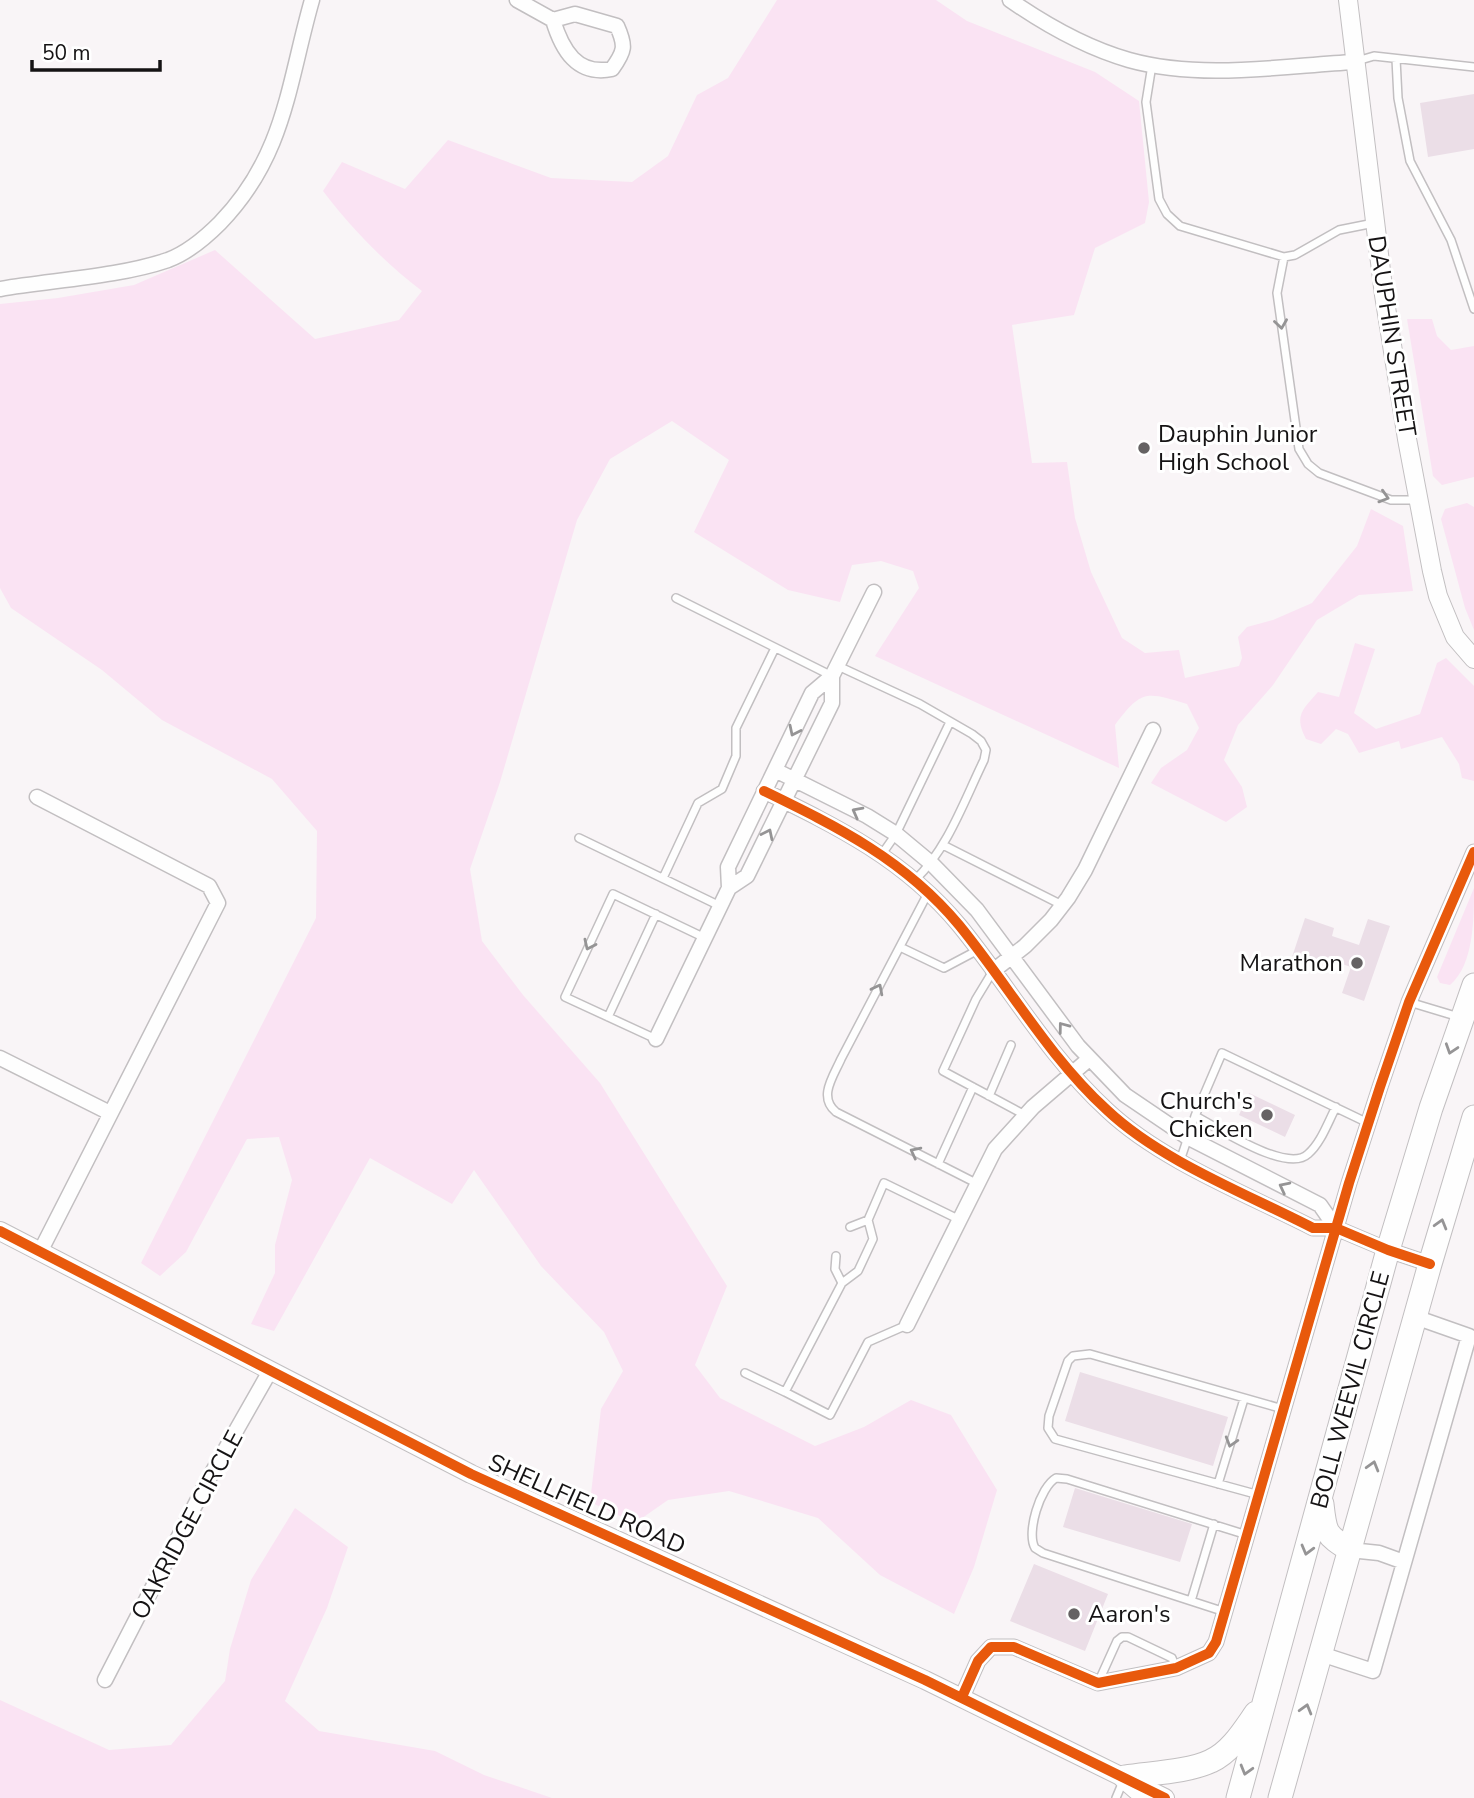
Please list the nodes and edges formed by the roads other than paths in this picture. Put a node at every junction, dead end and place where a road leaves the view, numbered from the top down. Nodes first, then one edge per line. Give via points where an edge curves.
1 (312, 0) edge
2 (517, 0) edge
3 (1010, 0) edge
4 (1348, 0) edge
5 (553, 20) junction
6 (1396, 59) junction
7 (1354, 62) junction
8 (1152, 65) junction
9 (1474, 67) edge
10 (1375, 223) junction
11 (1284, 257) junction
12 (0, 289) edge
13 (1474, 309) edge
14 (1419, 500) junction
15 (874, 592) dead end
16 (676, 598) dead end
17 (775, 648) junction
18 (1474, 659) edge
19 (835, 671) junction
20 (950, 722) junction
21 (1153, 730) dead end
22 (775, 770) junction
23 (794, 780) junction
24 (764, 791) junction
25 (37, 797) dead end
26 (784, 801) junction
27 (896, 834) junction
28 (579, 838) dead end
29 (943, 845) junction
30 (1474, 852) edge
31 (882, 854) junction
32 (932, 864) junction
33 (663, 878) junction
34 (915, 880) junction
35 (729, 888) junction
36 (928, 893) junction
37 (1062, 905) junction
38 (720, 906) junction
39 (656, 914) junction
40 (705, 938) junction
41 (900, 947) junction
42 (978, 950) junction
43 (1011, 956) junction
44 (993, 971) junction
45 (1474, 985) edge
46 (1409, 1002) junction
47 (608, 1017) junction
48 (1467, 1021) edge
49 (656, 1039) joint
50 (1012, 1045) dead end
51 (0, 1058) edge
52 (1089, 1059) junction
53 (1071, 1074) junction
54 (973, 1087) junction
55 (989, 1096) junction
56 (1336, 1107) junction
57 (110, 1113) junction
58 (1025, 1115) junction
59 (1195, 1116) junction
60 (1474, 1117) edge
61 (1369, 1123) junction
62 (1187, 1137) junction
63 (1180, 1161) junction
64 (938, 1164) junction
65 (976, 1183) junction
66 (958, 1219) junction
67 (868, 1220) junction
68 (850, 1227) dead end
69 (1336, 1228) junction
70 (0, 1231) edge
71 (1388, 1250) junction
72 (40, 1252) junction
73 (836, 1256) dead end
74 (1430, 1264) junction
75 (842, 1283) junction
76 (1415, 1317) junction
77 (907, 1325) joint
78 (270, 1371) junction
79 (745, 1373) dead end
80 (785, 1392) junction
81 (1244, 1399) junction
82 (1283, 1410) junction
83 (1218, 1484) junction
84 (1259, 1495) junction
85 (1321, 1497) junction
86 (1360, 1512) junction
87 (1214, 1524) junction
88 (1247, 1535) junction
89 (1350, 1550) junction
90 (1379, 1553) junction
91 (1404, 1562) junction
92 (1191, 1601) junction
93 (1225, 1612) junction
94 (1321, 1654) junction
95 (1176, 1668) junction
96 (104, 1680) dead end
97 (1098, 1683) junction
98 (1267, 1697) junction
99 (962, 1698) junction
100 (1295, 1746) junction
101 (1121, 1788) edge
102 (1149, 1798) edge
103 (1165, 1798) edge
104 (1238, 1798) edge
105 (1280, 1798) edge
106 (1298, 1798) edge

1 - 12 street via 276,136 234,208 205,238 170,259
2 - 5 street
3 - 8 street via 1075,39
4 - 7 street, DAUPHIN STREET
5 - 5 street via 575,61 596,72 612,69 625,43 617,26 575,14
6 - 7 lane via 1374,57
6 - 9 lane
6 - 13 lane via 1410,161 1451,240
7 - 8 street via 1234,69
7 - 10 street, DAUPHIN STREET
8 - 11 lane via 1146,102 1159,199 1167,214 1180,226
10 - 11 lane via 1339,230
10 - 14 street, DAUPHIN STREET
11 -> 14 lane via 1277,293 1299,449 1319,473 1391,500
14 - 18 street, DAUPHIN STREET via 1438,596 1455,637
15 - 19 street
16 - 17 lane
17 - 19 lane
17 - 33 lane via 736,728 736,756 722,789 698,803
19 - 20 lane via 920,704
19 -> 22 street via 812,693
19 - 23 street via 832,703
20 - 27 lane
20 - 29 lane via 981,741 986,750
21 - 37 street via 1085,870
22 - 23 street
22 - 24 street
23 - 26 street
27 -> 23 street
24 - 26 street
24 - 35 street via 728,867
25 - 57 street via 209,886 218,903
26 - 31 street
35 -> 26 street via 747,876
27 - 31 lane
27 - 32 street
28 - 33 lane
29 - 32 lane
29 - 37 lane
30 - 46 street
31 - 34 street
32 - 34 lane
32 - 43 street via 977,910
33 - 38 lane
34 - 36 street
35 - 38 street
36 - 41 lane
36 - 42 street
37 - 43 street
38 - 40 street
39 - 40 lane
39 - 47 lane
39 -> 47 lane via 613,894 565,997
40 - 49 street
41 - 42 lane via 944,968
64 -> 41 lane via 836,1112 826,1097
42 - 44 street
43 - 44 street
52 -> 43 street
44 - 53 street
44 - 54 lane via 943,1071
45 - 48 highway, BOLL WEEVIL CIRCLE
46 - 48 lane
46 - 61 street
47 - 49 lane
48 -> 71 highway, BOLL WEEVIL CIRCLE
50 - 55 lane
51 - 57 street
52 - 53 street
52 - 62 street via 1125,1095
53 - 58 street
53 - 63 street via 1131,1130
54 - 55 lane
54 - 64 lane
55 - 58 lane
56 - 59 lane via 1315,1146 1298,1160 1268,1154
56 - 59 lane via 1222,1053
56 - 61 lane
57 - 72 street
58 - 65 street via 995,1149
59 - 62 lane
74 -> 60 highway, BOLL WEEVIL CIRCLE
61 - 69 street
62 - 63 lane
69 -> 62 street via 1320,1205
63 - 69 street via 1313,1228
64 - 65 lane
65 - 66 street
66 - 67 lane via 884,1183
66 - 77 street
67 - 68 lane
67 - 75 lane via 873,1239 858,1272
69 - 71 street
69 - 82 street
70 - 72 street, SHELLFIELD ROAD
71 - 74 street
71 - 85 highway, BOLL WEEVIL CIRCLE
72 - 78 street, SHELLFIELD ROAD
73 - 75 lane via 835,1269
74 - 76 highway, BOLL WEEVIL CIRCLE
75 - 80 lane
86 -> 76 highway, BOLL WEEVIL CIRCLE
76 - 91 street via 1469,1336
77 - 80 lane via 868,1342 831,1415
78 - 96 street, OAKRIDGE CIRCLE
78 - 99 street, SHELLFIELD ROAD via 471,1474
79 - 80 lane
81 - 82 lane
81 -> 83 lane
81 - 83 lane via 1090,1354 1068,1361 1048,1416 1055,1439
82 - 84 street
83 - 84 lane
84 - 88 street
85 - 89 highway via 1325,1531
85 -> 98 highway, BOLL WEEVIL CIRCLE
86 - 89 highway, BOLL WEEVIL CIRCLE
86 - 90 street via 1367,1536
87 - 88 lane
87 - 92 lane
87 - 92 lane via 1067,1479 1056,1478 1044,1489 1031,1534 1035,1548
88 - 93 street
89 - 90 street
89 - 94 highway, BOLL WEEVIL CIRCLE
90 - 91 street
91 - 94 street via 1373,1671
92 - 93 lane
93 - 95 street via 1209,1653
100 -> 94 highway, BOLL WEEVIL CIRCLE
95 - 97 street
95 - 97 lane via 1172,1658 1122,1637
97 - 99 street via 1014,1647 991,1647 978,1661
98 - 101 highway via 1235,1742 1212,1761
98 -> 104 highway, BOLL WEEVIL CIRCLE
99 - 101 street, SHELLFIELD ROAD
100 - 105 highway, BOLL WEEVIL CIRCLE
100 - 106 highway
101 - 102 highway
101 - 103 street, SHELLFIELD ROAD

